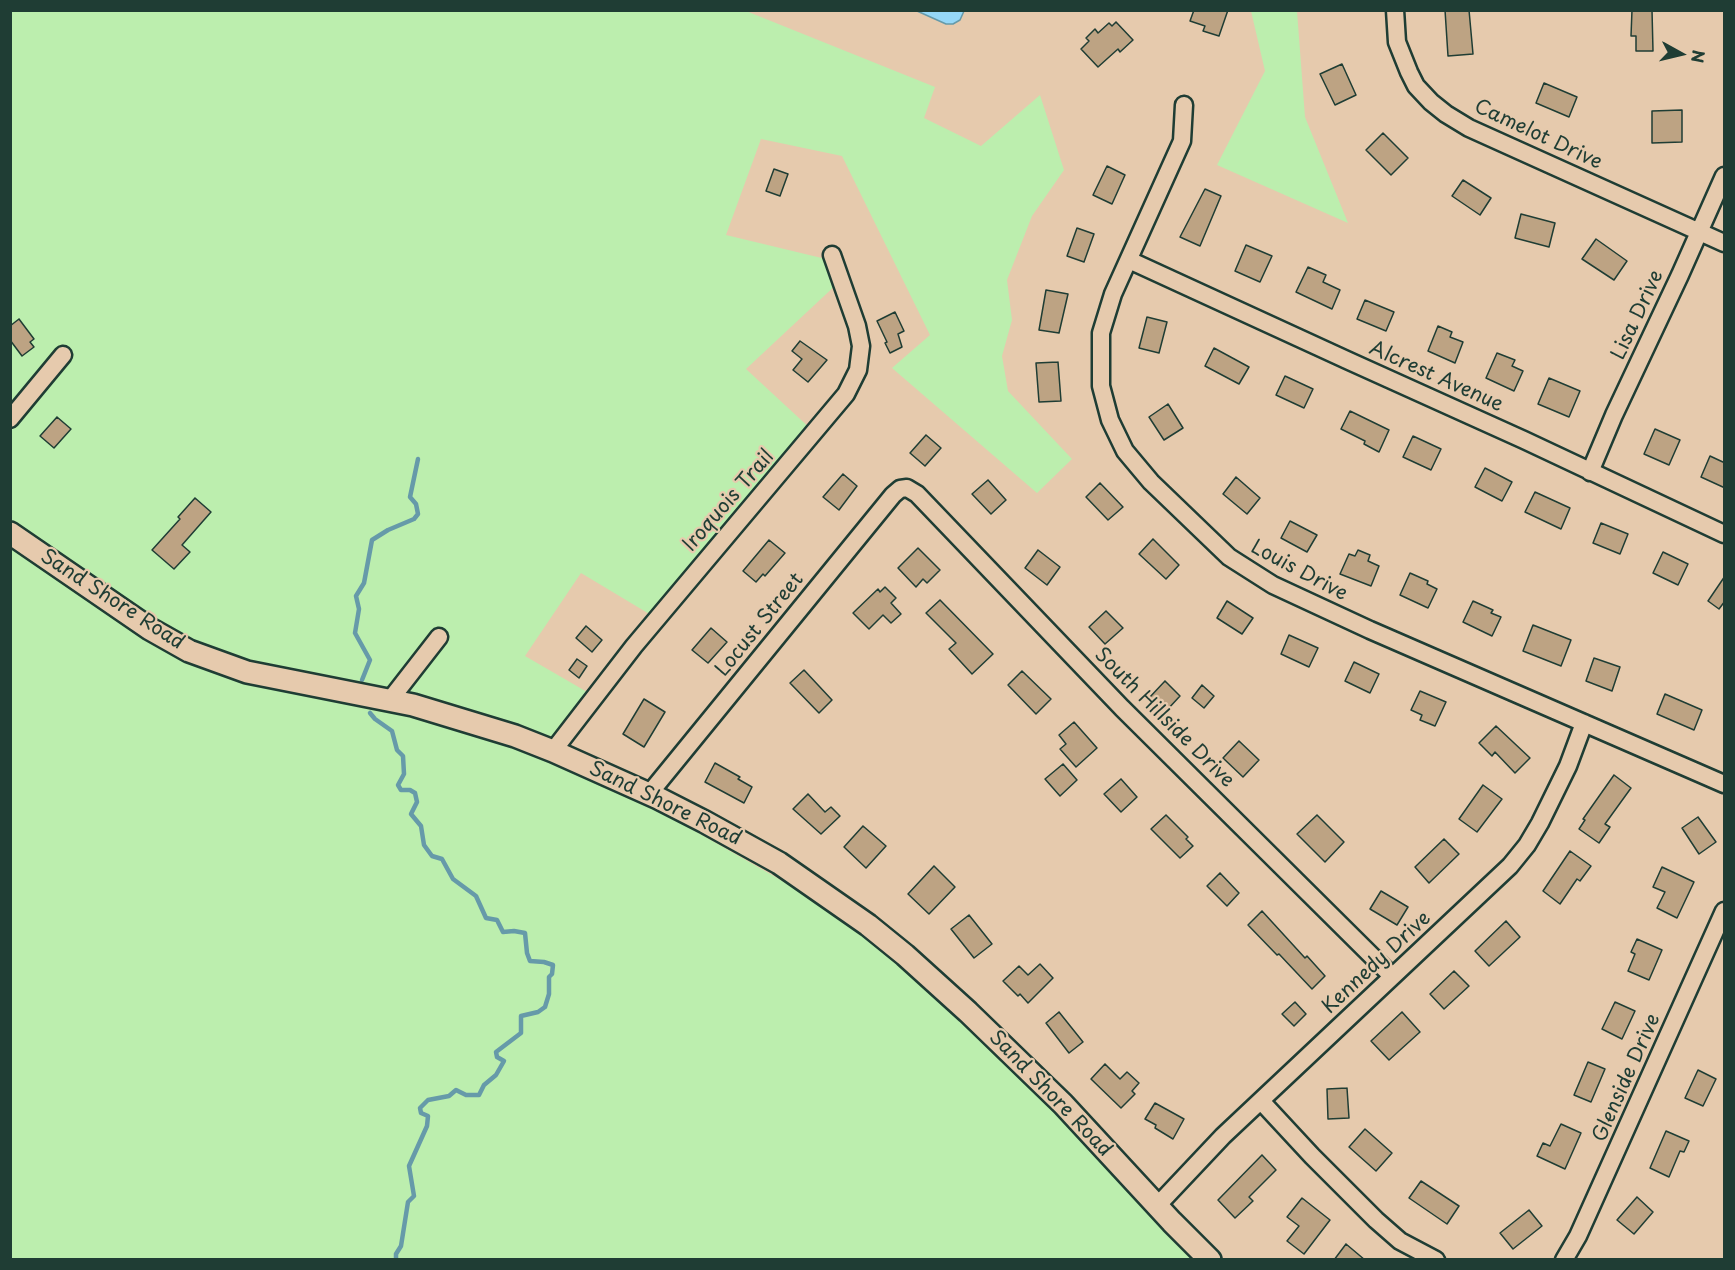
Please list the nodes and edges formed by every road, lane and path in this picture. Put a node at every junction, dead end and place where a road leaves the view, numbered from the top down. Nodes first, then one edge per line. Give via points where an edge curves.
1 (1395, 10) edge
2 (1184, 105) dead end
3 (1725, 176) edge
4 (1700, 231) junction
5 (1725, 243) edge
6 (832, 255) dead end
7 (1129, 260) junction
8 (63, 355) dead end
9 (10, 419) edge
10 (1590, 472) junction
11 (907, 488) joint
12 (10, 533) edge
13 (1725, 534) edge
14 (439, 637) dead end
15 (389, 700) junction
16 (1584, 723) junction
17 (553, 751) junction
18 (1725, 784) edge
19 (649, 794) junction
20 (1725, 911) edge
21 (1392, 976) junction
22 (1261, 1101) junction
23 (1157, 1206) junction
24 (1210, 1260) edge
25 (1436, 1260) edge
26 (1564, 1260) edge

1 - 4 street, Camelot Drive via 1397,42 1409,72 1416,86 1446,114 1469,128
2 - 7 street, Louis Drive via 1182,141
3 - 4 street, Lisa Drive
4 - 5 street, Camelot Drive
4 - 10 street, Lisa Drive
6 - 17 street, Iroquois Trail via 861,346 858,370 846,394 656,619
7 - 10 street, Alcrest Avenue
7 - 16 street, Louis Drive via 1103,325 1101,386 1117,436 1151,482 1229,556 1273,585
8 - 9 street
10 - 13 street, Alcrest Avenue
11 - 19 street, Locust Street via 893,495
11 - 21 street, South Hillside Drive
12 - 15 street, Sand Shore Road via 150,629 189,651 247,672
14 - 15 street
15 - 17 street, Sand Shore Road via 475,723
16 - 18 street, Louis Drive
16 - 21 street, Kennedy Drive via 1563,776 1527,845 1476,899
17 - 19 street, Sand Shore Road
19 - 23 street, Sand Shore Road via 779,863 888,940 1016,1057
20 - 26 street, Glenside Drive
21 - 22 street, Kennedy Drive
22 - 23 street, Kennedy Drive
22 - 25 street via 1376,1220 1400,1241
23 - 24 street, Sand Shore Road

